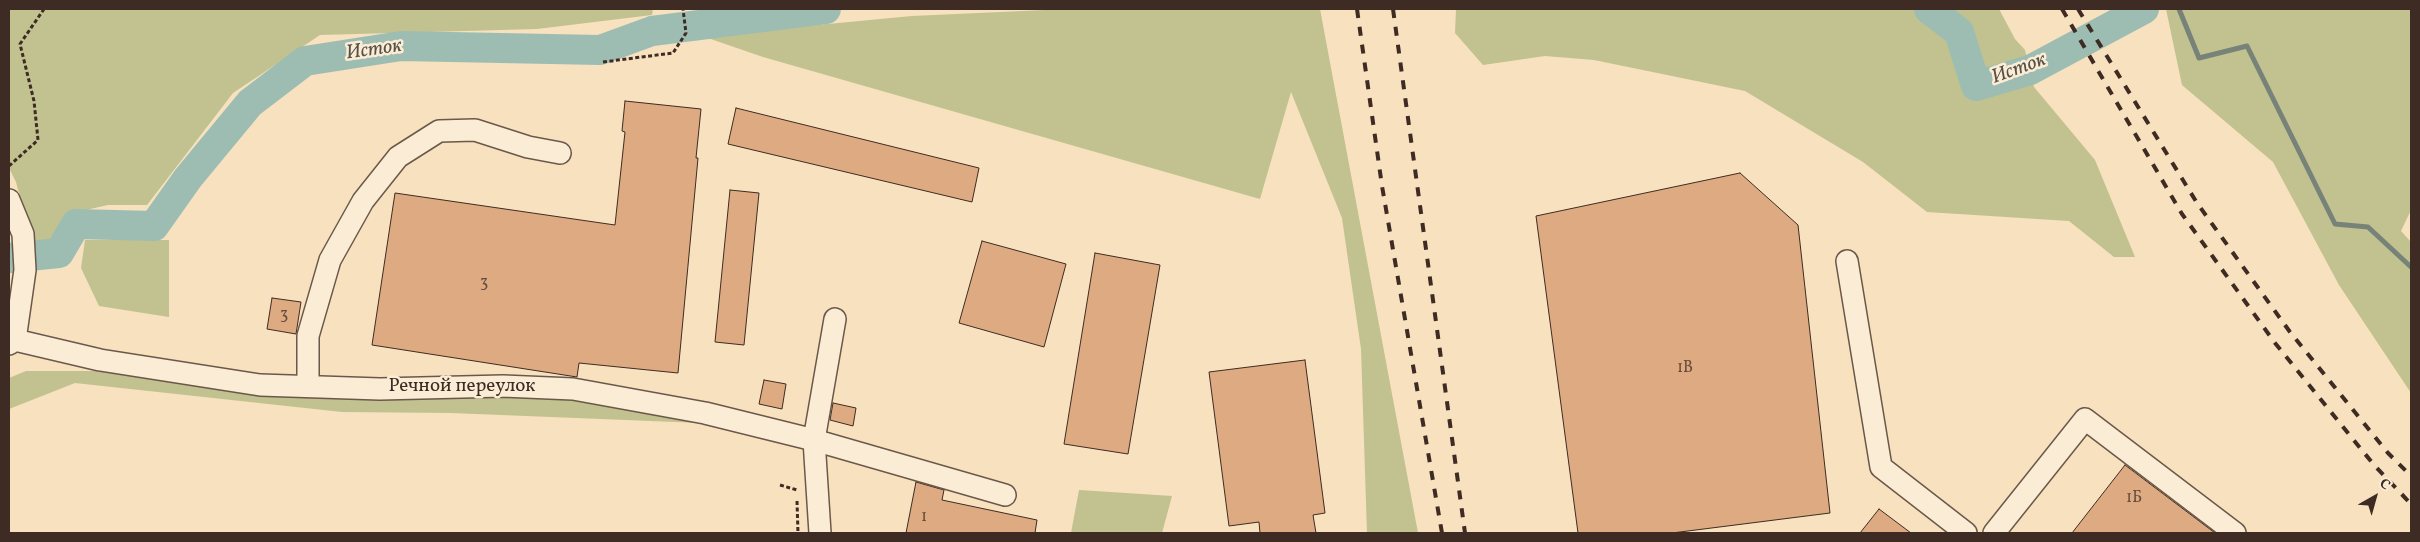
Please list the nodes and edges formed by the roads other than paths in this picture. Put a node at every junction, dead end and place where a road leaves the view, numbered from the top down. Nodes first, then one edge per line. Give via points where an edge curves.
1 (560, 154) dead end
2 (9, 200) edge
3 (1847, 261) dead end
4 (836, 319) dead end
5 (12, 342) edge
6 (308, 386) junction
7 (814, 440) junction
8 (1005, 495) dead end
9 (820, 533) edge
10 (1966, 533) edge
11 (1994, 533) edge
12 (2235, 533) edge

1 - 6 street via 475,130 439,131 398,157 363,201 330,260 308,336
2 - 5 street via 23,234 25,270
3 - 10 street via 1881,467
4 - 7 street
5 - 6 street, Речной переулок via 100,360 260,385
6 - 7 street, Речной переулок via 573,389 705,413
7 - 8 street, Речной переулок
7 - 9 street
11 - 12 street via 2085,419

